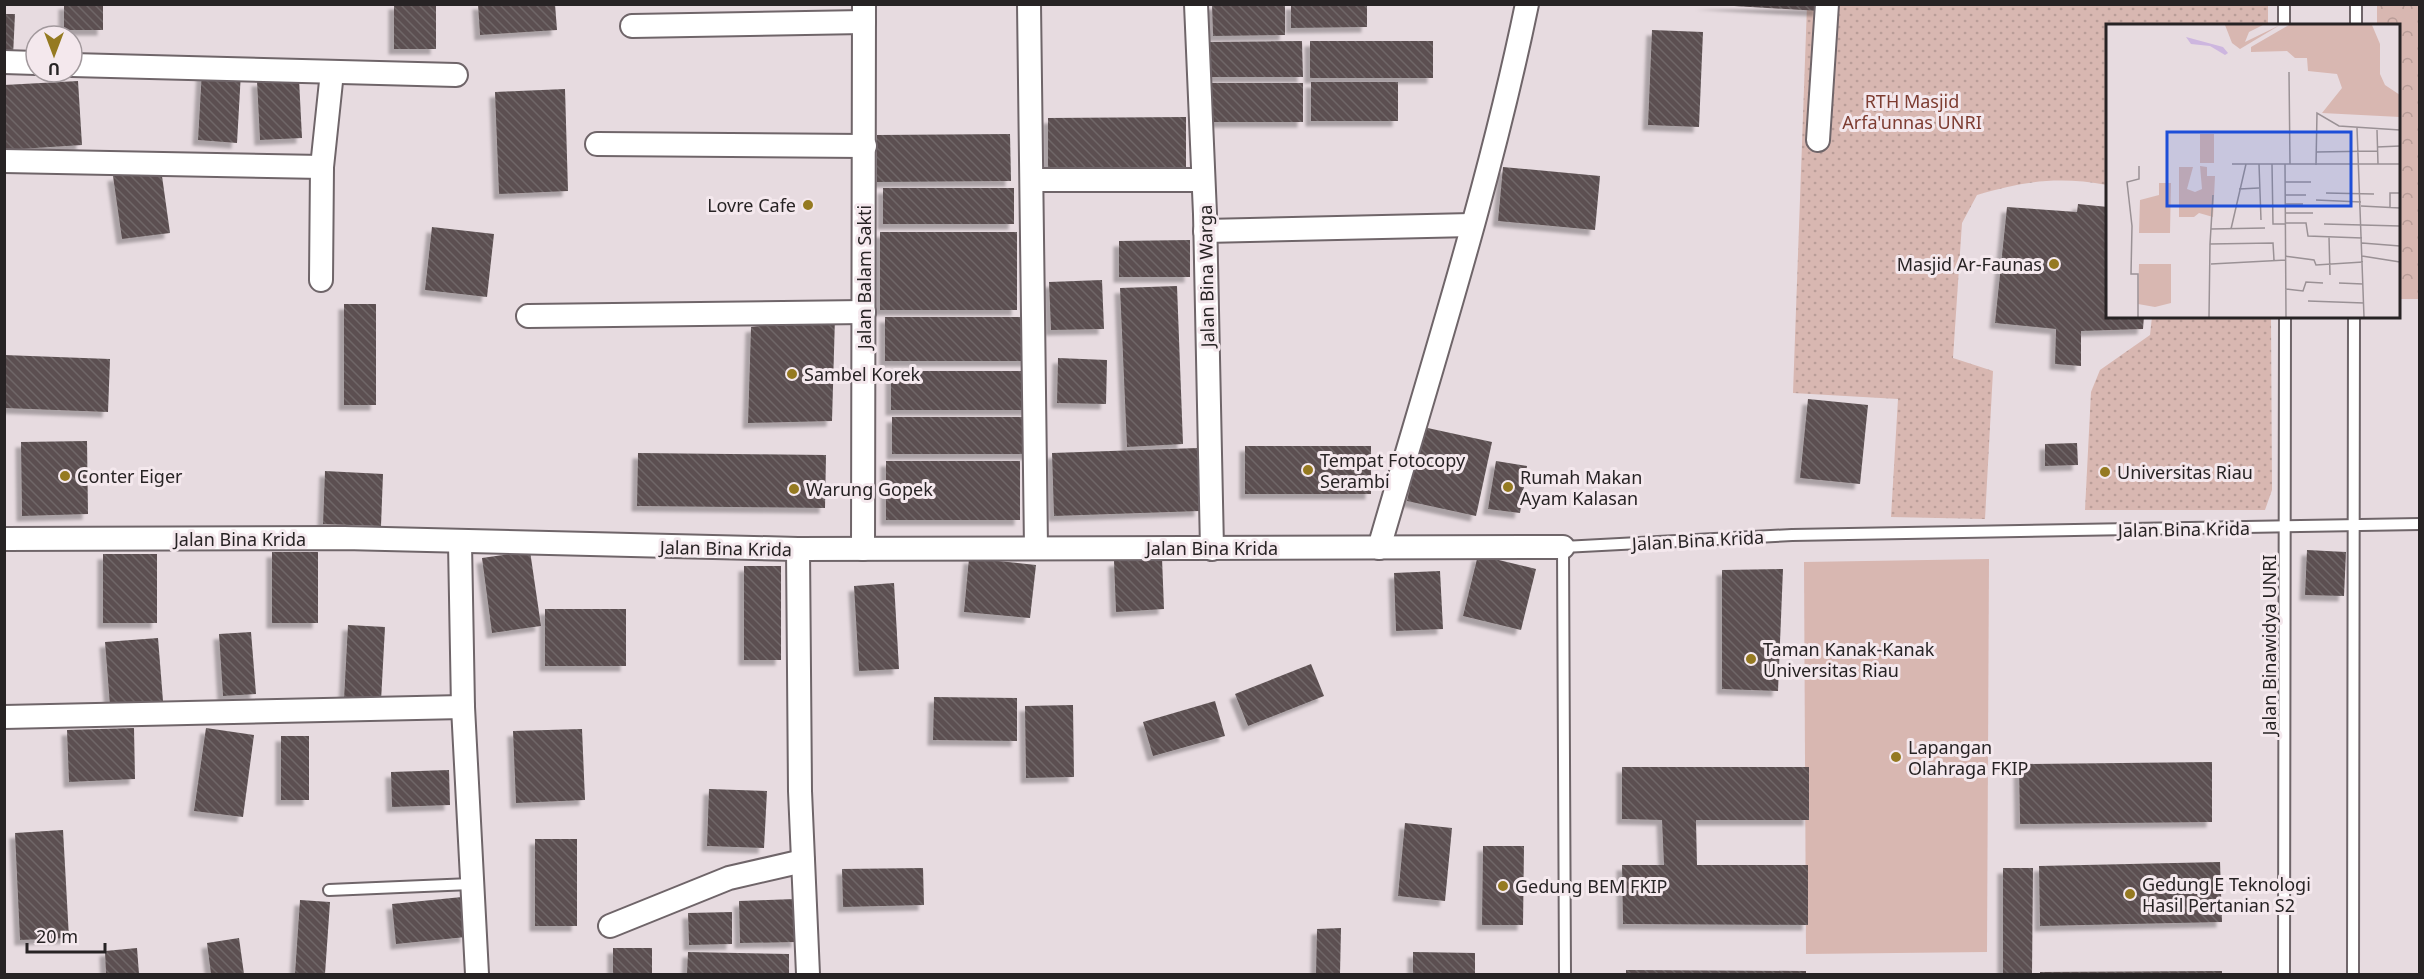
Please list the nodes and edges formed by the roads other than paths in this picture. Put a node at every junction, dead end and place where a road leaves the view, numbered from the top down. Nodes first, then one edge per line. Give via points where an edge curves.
1 (1029, 4) edge
2 (1196, 4) edge
3 (1527, 4) edge
4 (1827, 4) edge
5 (2284, 4) edge
6 (2356, 4) edge
7 (864, 13) edge
8 (2284, 24) edge
9 (2356, 24) edge
10 (632, 26) dead end
11 (4, 63) edge
12 (24, 63) edge
13 (84, 65) edge
14 (332, 72) junction
15 (456, 75) dead end
16 (1818, 140) dead end
17 (597, 144) dead end
18 (865, 146) junction
19 (4, 161) edge
20 (322, 167) junction
21 (1032, 180) junction
22 (1203, 180) junction
23 (1472, 225) junction
24 (1205, 231) junction
25 (321, 280) dead end
26 (864, 312) junction
27 (528, 316) dead end
28 (2285, 318) edge
29 (2354, 318) edge
30 (2354, 524) junction
31 (2420, 524) edge
32 (2286, 527) junction
33 (4, 539) edge
34 (460, 543) junction
35 (1563, 547) junction
36 (1036, 548) junction
37 (1379, 548) junction
38 (798, 549) junction
39 (863, 549) junction
40 (1212, 549) junction
41 (464, 707) junction
42 (4, 717) edge
43 (803, 861) junction
44 (471, 884) junction
45 (329, 890) dead end
46 (610, 926) dead end
47 (477, 975) edge
48 (808, 975) edge
49 (1564, 975) edge
50 (2284, 975) edge
51 (2353, 975) edge

1 - 21 street
2 - 22 street, Jalan Bina Warga
3 - 23 street via 1515,65
4 - 16 street
5 - 8 lane
6 - 9 lane
7 - 10 street
7 - 18 street, Jalan Balam Sakti
11 - 12 street
13 - 14 street
14 - 15 street
14 - 20 street
17 - 18 street
18 - 26 street, Jalan Balam Sakti
19 - 20 street
20 - 25 street
21 - 22 street
21 - 36 street
22 - 24 street, Jalan Bina Warga
23 - 24 street
23 - 37 street
24 - 40 street, Jalan Bina Warga
26 - 27 street
26 - 39 street, Jalan Balam Sakti
28 - 32 lane, Jalan Binawidya UNRI
29 - 30 lane
30 - 31 lane, Jalan Bina Krida
30 - 32 lane, Jalan Bina Krida
30 - 51 lane
32 - 35 lane, Jalan Bina Krida via 1792,535
32 - 50 lane, Jalan Binawidya UNRI
33 - 34 street, Jalan Bina Krida via 344,538
34 - 38 street, Jalan Bina Krida
34 - 41 street
35 - 37 street, Jalan Bina Krida
35 - 49 lane
36 - 39 street, Jalan Bina Krida
36 - 40 street, Jalan Bina Krida
37 - 40 street, Jalan Bina Krida
38 - 39 street, Jalan Bina Krida
38 - 43 street
41 - 42 street
41 - 44 street
43 - 46 street via 729,878
43 - 48 street
44 - 45 lane
44 - 47 street

